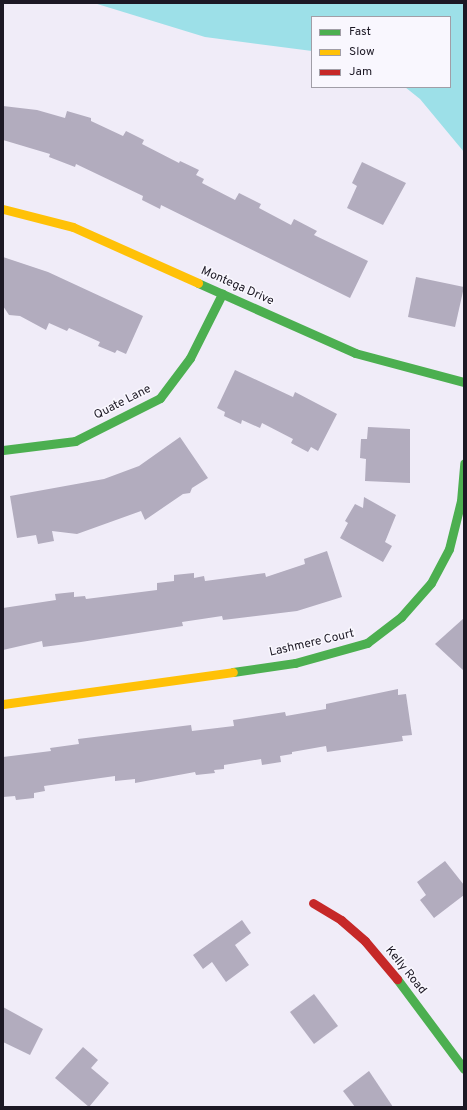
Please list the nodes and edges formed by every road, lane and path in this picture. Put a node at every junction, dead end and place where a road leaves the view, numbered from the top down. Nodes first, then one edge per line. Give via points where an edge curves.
1 (3, 209) edge
2 (222, 294) junction
3 (464, 382) edge
4 (3, 450) edge
5 (464, 463) edge
6 (3, 704) edge
7 (313, 903) dead end
8 (464, 1069) edge

1 - 2 street, Montega Drive via 73,228
2 - 3 street, Montega Drive via 355,353
2 - 4 street, Quate Lane via 190,358 160,398 74,440
5 - 6 street, Lashmere Court via 462,502 449,549 431,583 401,617 367,643 295,663
7 - 8 street, Kelly Road via 341,920 365,942 401,984

